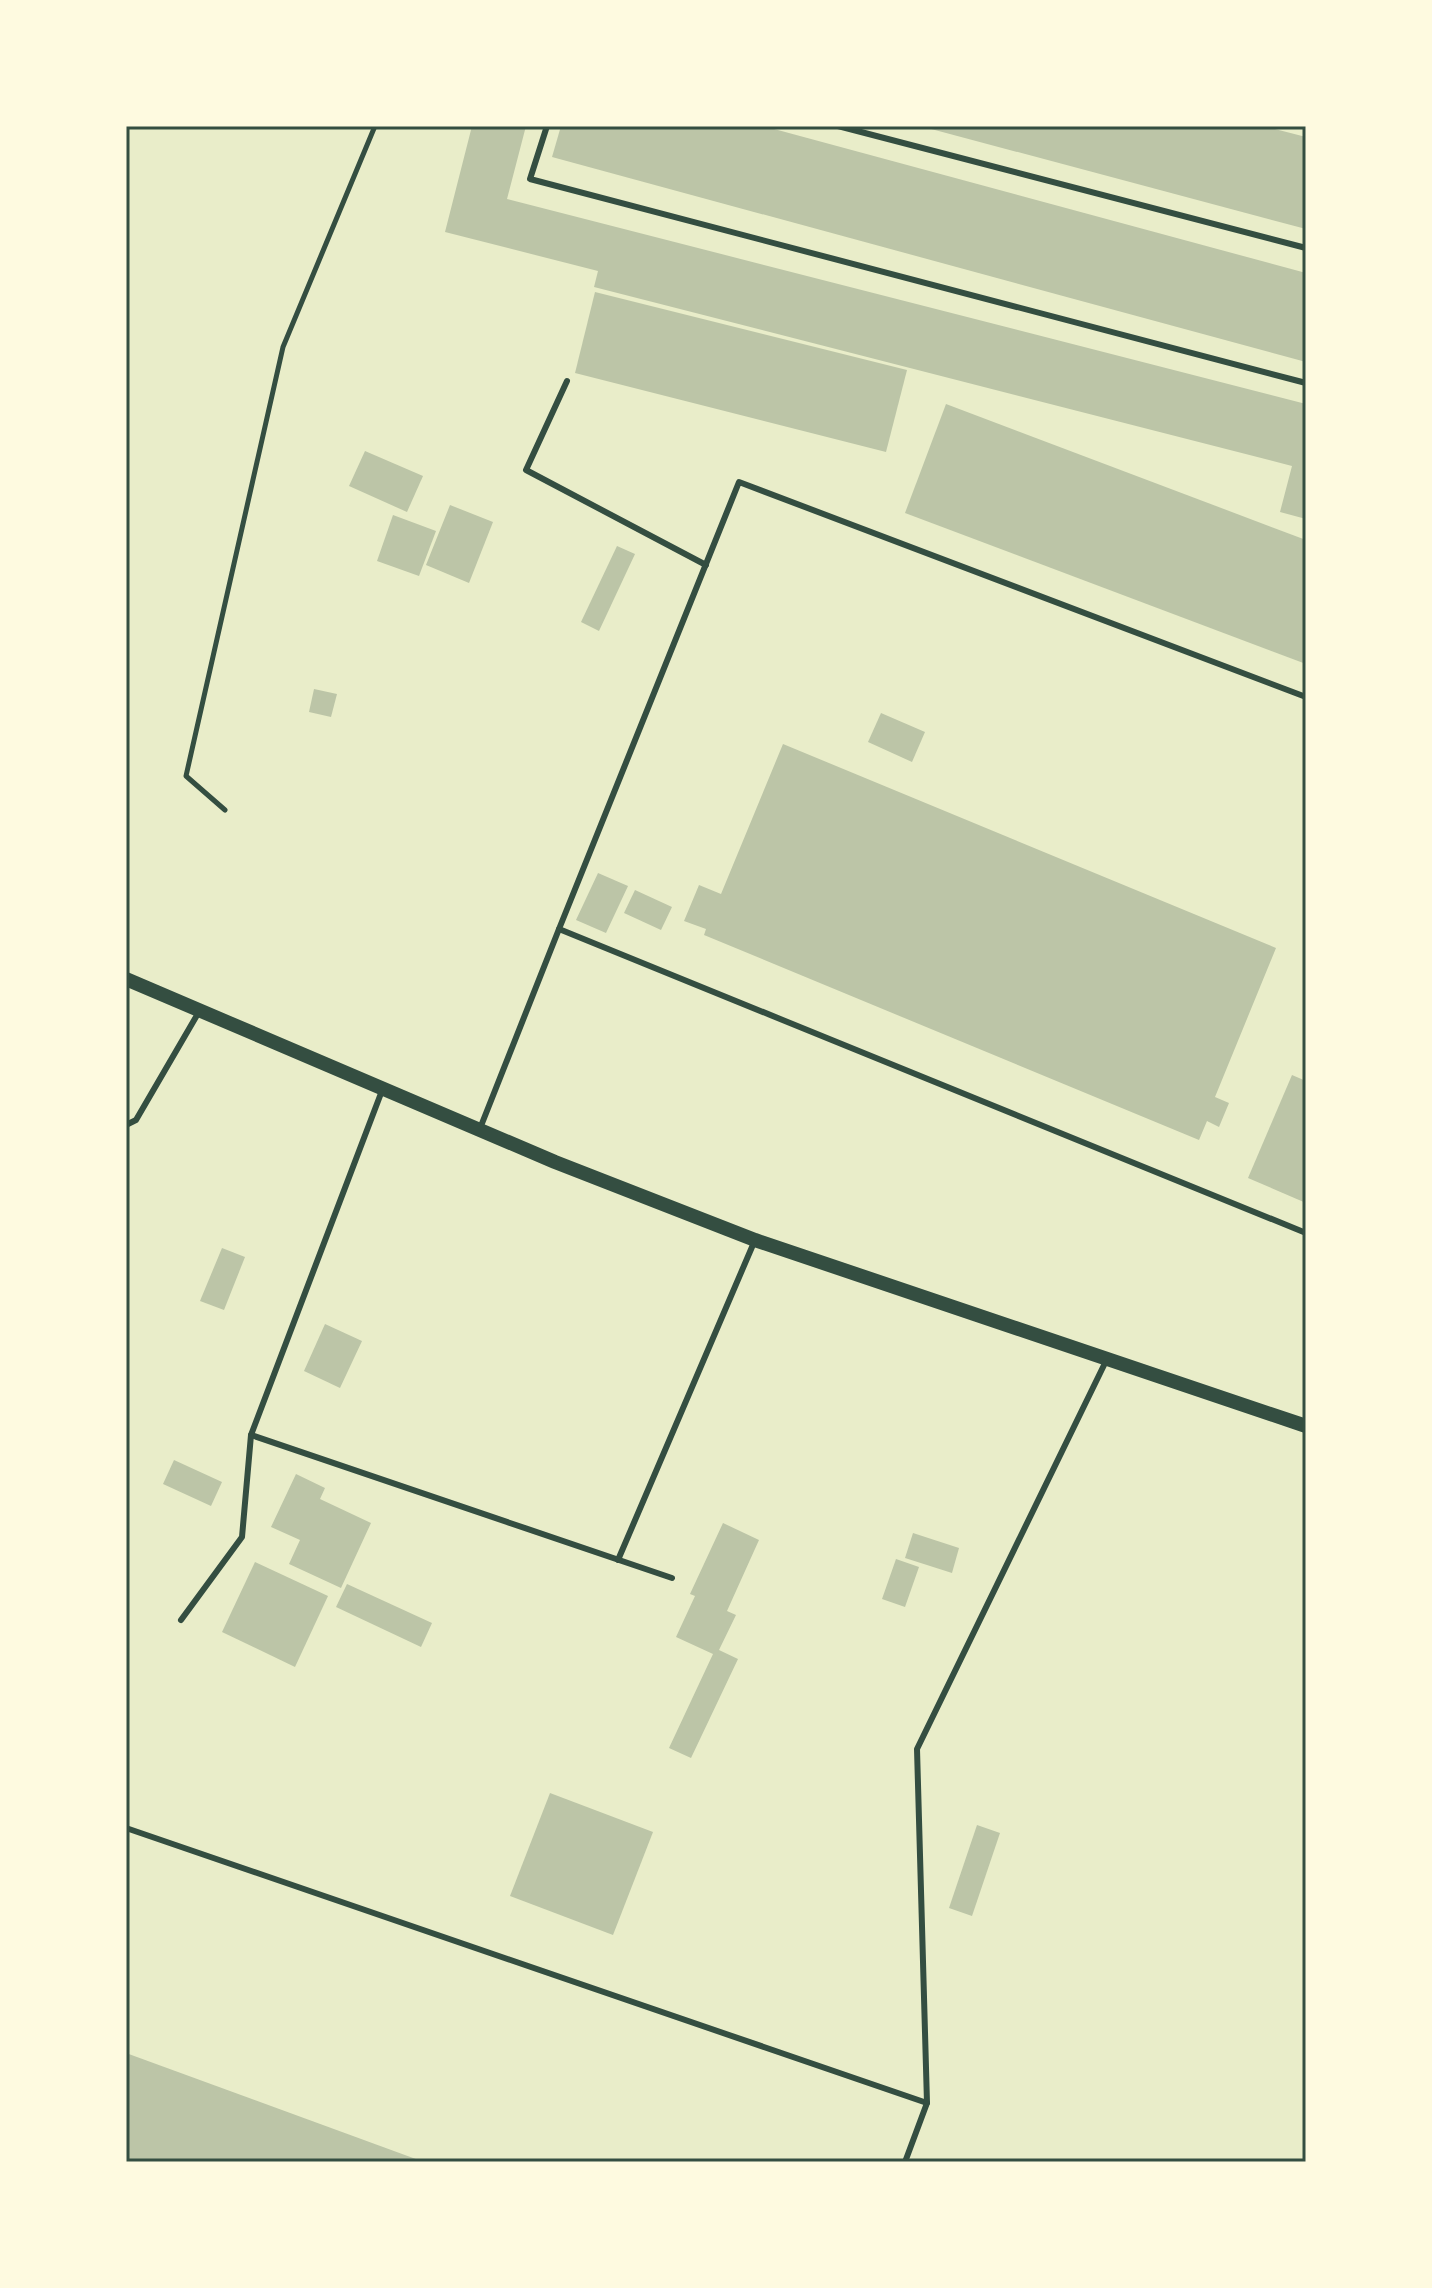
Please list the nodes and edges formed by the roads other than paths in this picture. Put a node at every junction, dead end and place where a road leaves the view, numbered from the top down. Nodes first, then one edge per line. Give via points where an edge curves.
1 (547, 126) edge
2 (838, 126) edge
3 (1306, 248) edge
4 (567, 381) dead end
5 (1306, 383) edge
6 (706, 565) junction
7 (1306, 697) edge
8 (559, 929) junction
9 (126, 970) edge
10 (126, 979) edge
11 (149, 989) junction
12 (200, 1010) junction
13 (383, 1088) junction
14 (126, 1125) edge
15 (479, 1131) junction
16 (1306, 1233) edge
17 (755, 1240) junction
18 (1106, 1360) junction
19 (1306, 1426) edge
20 (251, 1435) junction
21 (618, 1560) junction
22 (672, 1578) dead end
23 (181, 1620) dead end
24 (126, 1828) edge
25 (927, 2103) junction
26 (905, 2162) edge

1 - 5 lane via 530,179
2 - 3 lane
4 - 6 lane via 526,470
6 - 7 lane via 739,482
6 - 8 lane
8 - 15 lane
8 - 16 lane
9 - 11 lane
10 - 11 street
11 - 12 street
12 - 13 street
12 - 14 lane via 136,1120
13 - 15 street
13 - 20 lane
15 - 17 street
17 - 18 street
17 - 21 lane
18 - 19 street
18 - 25 lane via 917,1749
20 - 21 lane
20 - 23 lane via 242,1537
21 - 22 lane
24 - 25 lane
25 - 26 lane

